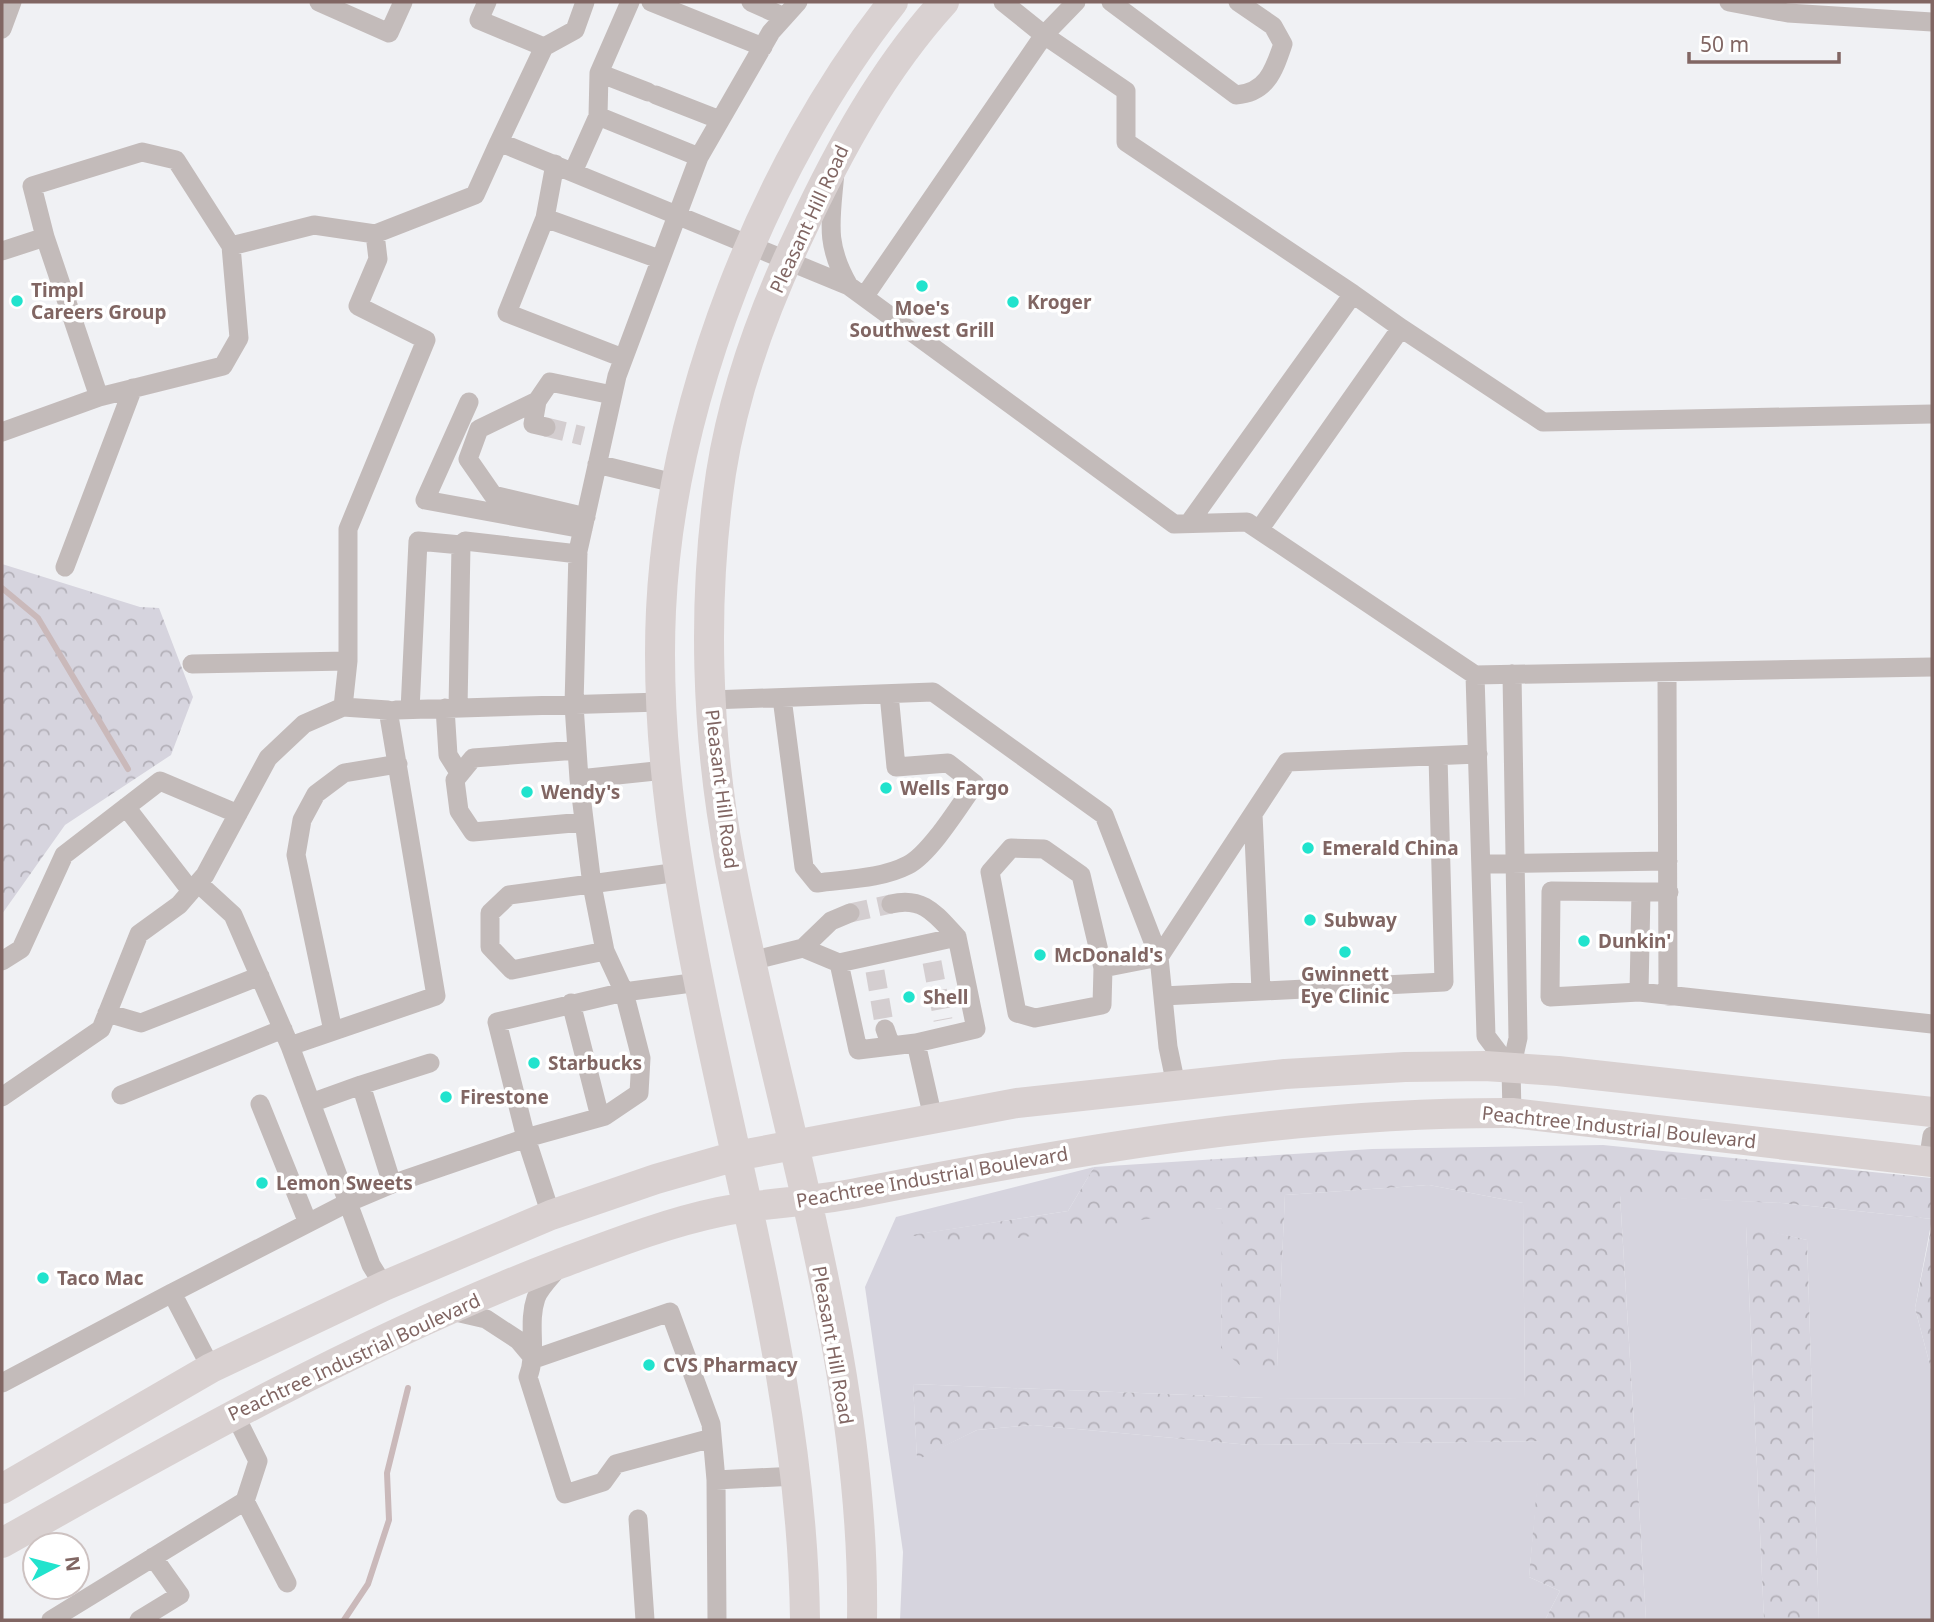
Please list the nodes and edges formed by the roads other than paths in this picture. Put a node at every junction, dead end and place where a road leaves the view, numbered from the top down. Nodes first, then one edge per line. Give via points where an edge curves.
1 (12, 2) edge
2 (319, 2) edge
3 (403, 2) edge
4 (487, 2) edge
5 (585, 2) edge
6 (630, 2) edge
7 (651, 2) edge
8 (751, 2) edge
9 (798, 2) edge
10 (893, 2) edge
11 (944, 2) edge
12 (1003, 2) edge
13 (1076, 2) edge
14 (1111, 2) edge
15 (1238, 2) edge
16 (1729, 2) edge
17 (1789, 7) edge
18 (784, 17) junction
19 (1932, 22) edge
20 (2, 29) edge
21 (1044, 35) junction
22 (544, 47) junction
23 (763, 47) junction
24 (599, 73) junction
25 (598, 116) junction
26 (720, 120) junction
27 (499, 142) junction
28 (836, 156) junction
29 (699, 157) junction
30 (555, 164) junction
31 (573, 172) junction
32 (676, 213) junction
33 (545, 218) junction
34 (375, 234) junction
35 (45, 237) junction
36 (752, 244) junction
37 (231, 246) junction
38 (2, 251) edge
39 (788, 258) junction
40 (659, 259) junction
41 (857, 292) junction
42 (1353, 294) junction
43 (1401, 328) junction
44 (623, 358) junction
45 (133, 388) junction
46 (612, 395) junction
47 (99, 397) junction
48 (537, 401) junction
49 (470, 402) dead end
50 (1932, 414) edge
51 (546, 427) dead end
52 (2, 432) edge
53 (597, 464) junction
54 (677, 484) junction
55 (584, 523) junction
56 (1189, 523) junction
57 (1259, 530) junction
58 (461, 545) junction
59 (578, 554) junction
60 (65, 567) dead end
61 (348, 661) junction
62 (192, 664) dead end
63 (1932, 667) edge
64 (1667, 672) junction
65 (1512, 674) junction
66 (1475, 675) junction
67 (889, 694) junction
68 (782, 698) junction
69 (711, 700) junction
70 (661, 702) junction
71 (574, 705) junction
72 (343, 707) junction
73 (451, 708) junction
74 (388, 710) junction
75 (410, 710) junction
76 (577, 750) junction
77 (1478, 754) junction
78 (1438, 756) junction
79 (398, 764) junction
80 (665, 770) junction
81 (460, 774) junction
82 (579, 779) junction
83 (126, 807) junction
84 (238, 814) junction
85 (1252, 814) junction
86 (584, 822) junction
87 (1668, 861) junction
88 (1515, 863) junction
89 (1483, 864) junction
90 (679, 872) junction
91 (592, 885) junction
92 (195, 887) junction
93 (1641, 892) junction
94 (1669, 892) junction
95 (891, 904) tunnel mouth
96 (850, 913) tunnel mouth
97 (957, 937) junction
98 (803, 948) junction
99 (605, 951) junction
100 (1159, 957) junction
101 (2, 961) edge
102 (751, 961) junction
103 (839, 963) junction
104 (1102, 968) junction
105 (260, 976) junction
106 (699, 982) junction
107 (1261, 991) junction
108 (624, 992) junction
109 (1639, 992) junction
110 (1163, 996) junction
111 (1668, 996) junction
112 (571, 1003) junction
113 (107, 1013) junction
114 (1932, 1024) edge
115 (333, 1031) junction
116 (287, 1037) junction
117 (916, 1043) junction
118 (430, 1063) dead end
119 (1511, 1069) junction
120 (361, 1085) junction
121 (1176, 1085) junction
122 (121, 1095) dead end
123 (2, 1097) edge
124 (311, 1103) junction
125 (260, 1104) dead end
126 (1932, 1112) edge
127 (1512, 1113) junction
128 (600, 1117) junction
129 (933, 1118) junction
130 (526, 1138) junction
131 (796, 1146) junction
132 (1931, 1153) edge
133 (736, 1156) junction
134 (392, 1184) junction
135 (807, 1199) junction
136 (347, 1203) junction
137 (747, 1208) junction
138 (551, 1216) junction
139 (308, 1223) junction
140 (562, 1263) junction
141 (384, 1286) junction
142 (172, 1293) junction
143 (446, 1310) junction
144 (534, 1359) junction
145 (211, 1368) junction
146 (2, 1383) edge
147 (234, 1413) junction
148 (712, 1438) junction
149 (796, 1476) junction
150 (716, 1480) junction
151 (2, 1489) edge
152 (246, 1501) junction
153 (638, 1519) dead end
154 (2, 1543) edge
155 (153, 1557) junction
156 (287, 1583) dead end
157 (51, 1620) edge
158 (139, 1620) edge
159 (645, 1620) edge
160 (717, 1620) edge
161 (805, 1620) edge
162 (862, 1620) edge

1 - 20 street
2 - 3 street via 389,33
4 - 22 street via 479,20
5 - 22 street via 575,30
6 - 24 street
7 - 23 street
8 - 18 street
9 - 18 street
10 - 36 highway, Pleasant Hill Road via 859,44 820,106
11 - 28 highway, Pleasant Hill Road via 920,28
12 - 21 street
13 - 21 street
14 - 15 street via 1236,94 1250,94 1271,78 1283,44 1273,26
16 - 17 street
17 - 19 street
18 - 23 street
21 - 41 street
21 - 42 street via 1126,91 1126,142
22 - 27 street
23 - 26 street
24 - 25 street
24 - 26 street
25 - 29 street
25 - 31 street
26 - 29 street
27 - 30 street
27 - 34 street via 475,195
28 - 39 highway, Pleasant Hill Road
28 - 41 street via 830,231 835,262
29 - 32 street
30 - 31 street
30 - 33 street
31 - 32 street
32 - 36 street
32 - 40 street
33 - 40 street
33 - 44 street via 507,313
34 - 37 street via 314,225
34 - 61 street via 378,259 358,306 426,340 348,529
35 - 37 street via 32,186 142,152 176,160
35 - 38 street
35 - 47 street
36 - 39 street
36 - 54 highway, Pleasant Hill Road via 710,351
37 - 45 street via 239,338 223,366
39 - 41 street
39 - 69 highway, Pleasant Hill Road via 746,372 722,470 710,589
40 - 44 street
41 - 56 street via 1174,524
42 - 43 street
42 - 56 street
43 - 50 street via 1543,422
43 - 57 street
44 - 46 street
45 - 47 street
45 - 60 street
46 - 48 street via 550,382
46 - 53 street via 592,439
47 - 52 street
48 - 51 street via 533,424
48 - 55 street via 479,429 468,458 492,495
49 - 55 street via 425,500
53 - 54 street
53 - 55 street
54 - 70 highway, Pleasant Hill Road via 662,609
55 - 59 street
56 - 57 street via 1247,522
57 - 66 street
58 - 59 street via 466,541
58 - 73 street
58 - 75 street via 418,541
59 - 71 street
61 - 62 street
61 - 72 street
63 - 64 street
64 - 65 street
64 - 87 street
65 - 66 street
65 - 88 street
66 - 77 street
67 - 68 street
67 - 68 street via 896,768 948,762 975,784 939,835 910,865 817,883 804,867
67 - 100 street via 933,692 1104,816
68 - 69 street
69 - 102 highway, Pleasant Hill Road via 729,858
70 - 71 street
70 - 80 highway, Pleasant Hill Road
71 - 73 street
71 - 76 street
72 - 74 street
72 - 84 street via 304,723 268,758
73 - 75 street
73 - 81 street via 448,755
74 - 75 street
74 - 79 street
76 - 81 street via 473,758
76 - 82 street
77 - 78 street
77 - 89 street
78 - 85 street via 1287,762
78 - 107 street via 1444,982
79 - 115 street via 344,773 316,794 302,820 296,855
79 - 115 street via 436,996
80 - 82 street
80 - 90 highway, Pleasant Hill Road
81 - 86 street via 455,780 458,811 473,832
82 - 86 street
83 - 84 street via 160,781
83 - 92 street
83 - 101 street via 64,855 21,948
84 - 92 street
85 - 100 street
85 - 107 street
86 - 91 street
87 - 88 street
87 - 94 street
88 - 89 street
88 - 119 street via 1518,1038
89 - 119 street via 1486,1036
90 - 91 street
90 - 106 highway, Pleasant Hill Road
91 - 99 street
91 - 99 street via 509,895 490,913 490,947 512,970
92 - 105 street via 233,915
92 - 113 street via 179,905 139,934
93 - 94 street
93 - 109 street
93 - 109 street via 1551,891 1550,997
94 - 111 street
95 - 97 street via 908,900 930,908
96 - 98 street via 831,920
97 - 103 street via 931,953 874,963
97 - 117 street via 976,1029 947,1028
98 - 102 street
98 - 103 street
99 - 108 street
100 - 104 street
100 - 110 street
102 - 131 highway, Pleasant Hill Road
103 - 117 street via 858,1050 888,1038
104 - 104 street via 1082,875 1044,849 1011,848 990,872 1017,1013 1035,1018 1102,1005
105 - 113 street via 141,1023
105 - 116 street
106 - 108 street
106 - 133 highway, Pleasant Hill Road
107 - 110 street
108 - 112 street
108 - 128 street via 641,1058 639,1093
109 - 111 street
110 - 121 street
111 - 114 street
112 - 128 street
112 - 130 street via 498,1022
113 - 123 street via 101,1029
115 - 116 street
116 - 122 street
116 - 124 street
117 - 129 street
118 - 120 street
119 - 121 highway via 1405,1067
119 - 126 highway via 1675,1082
119 - 127 street
120 - 124 street
120 - 134 street
121 - 129 highway via 1017,1103
124 - 136 street
125 - 139 street
127 - 132 highway, Peachtree Industrial Boulevard
127 - 135 highway, Peachtree Industrial Boulevard via 1270,1125 1072,1153
128 - 130 street
129 - 131 highway
130 - 134 street
130 - 138 street
131 - 133 highway
131 - 135 highway, Pleasant Hill Road
133 - 137 highway, Pleasant Hill Road
133 - 138 highway
134 - 136 street
135 - 137 highway, Peachtree Industrial Boulevard
135 - 162 highway, Pleasant Hill Road via 855,1477
136 - 139 street
136 - 141 street
137 - 140 highway, Peachtree Industrial Boulevard via 716,1213
137 - 149 highway, Pleasant Hill Road via 781,1371
138 - 141 highway
139 - 142 street
140 - 143 highway, Peachtree Industrial Boulevard
140 - 144 street via 537,1296 532,1323
141 - 145 highway
142 - 145 street
142 - 146 street
143 - 144 street via 486,1319 518,1340
143 - 147 highway, Peachtree Industrial Boulevard
144 - 148 street via 670,1312
144 - 148 street via 528,1377 565,1494 603,1482 616,1464
145 - 151 highway
147 - 152 street via 258,1461
147 - 154 highway, Peachtree Industrial Boulevard
148 - 150 street
149 - 150 street
149 - 161 highway, Pleasant Hill Road
150 - 160 street
152 - 155 street
152 - 156 street
153 - 159 street
155 - 157 street
155 - 158 street via 180,1595

